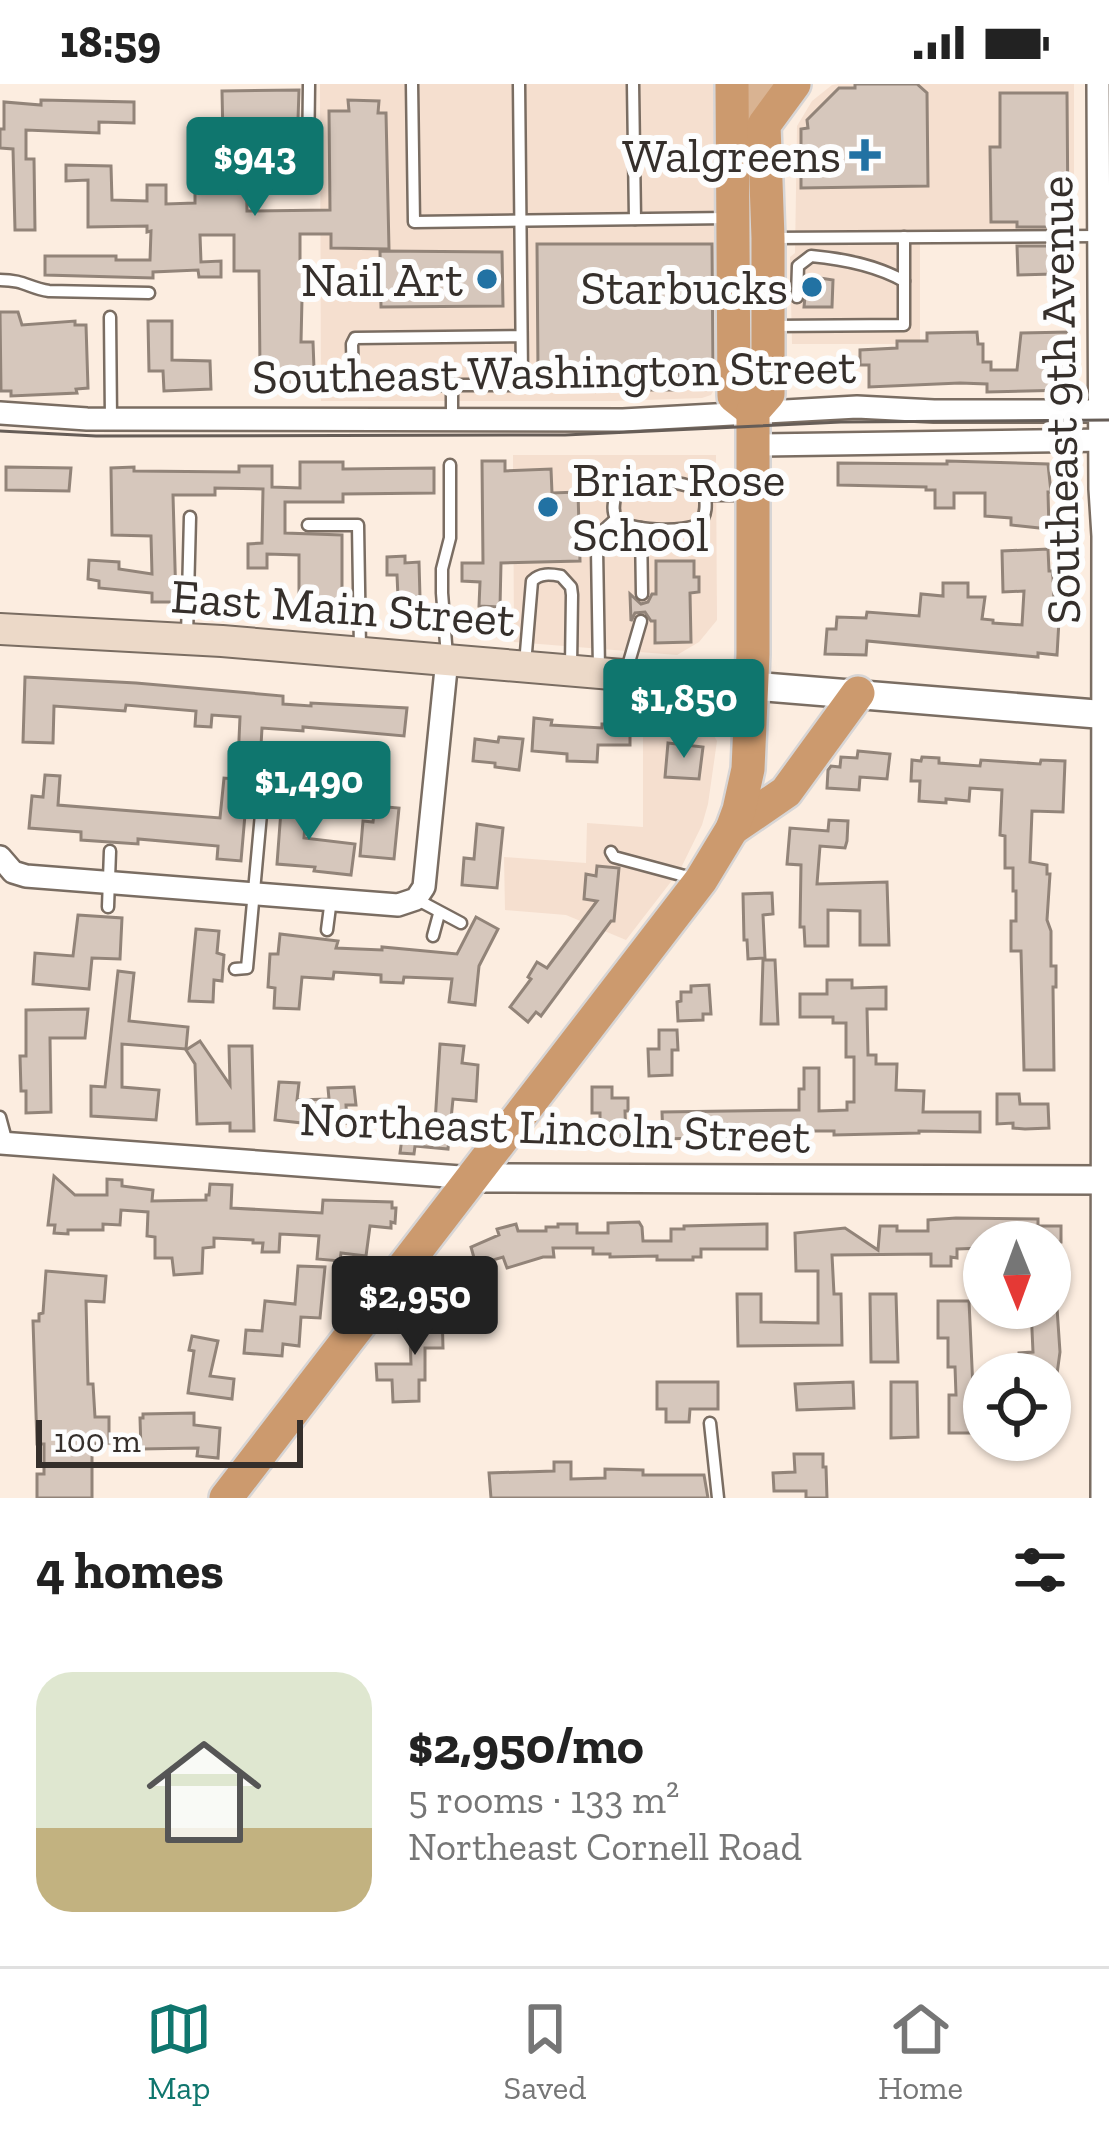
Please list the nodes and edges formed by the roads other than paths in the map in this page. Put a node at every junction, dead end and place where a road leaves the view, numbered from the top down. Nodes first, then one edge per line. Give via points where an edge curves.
1 (309, 84) edge
2 (412, 84) edge
3 (520, 84) edge
4 (633, 84) edge
5 (732, 84) edge
6 (763, 84) edge
7 (794, 84) edge
8 (1098, 84) edge
9 (764, 125) junction
10 (271, 185) dead end
11 (1104, 198) edge
12 (733, 218) junction
13 (635, 219) junction
14 (521, 221) junction
15 (1104, 236) edge
16 (904, 237) junction
17 (768, 238) junction
18 (0, 280) edge
19 (904, 281) junction
20 (149, 293) dead end
21 (790, 314) junction
22 (110, 317) dead end
23 (521, 336) junction
24 (452, 386) junction
25 (1104, 411) edge
26 (0, 413) edge
27 (452, 418) junction
28 (111, 419) junction
29 (754, 428) junction
30 (1105, 440) edge
31 (450, 465) dead end
32 (705, 495) junction
33 (755, 495) junction
34 (190, 517) dead end
35 (616, 519) junction
36 (308, 525) dead end
37 (641, 527) junction
38 (642, 594) dead end
39 (641, 621) dead end
40 (0, 629) edge
41 (187, 640) junction
42 (360, 652) junction
43 (447, 659) junction
44 (525, 666) junction
45 (598, 672) junction
46 (753, 686) junction
47 (858, 694) junction
48 (1106, 715) edge
49 (261, 814) dead end
50 (732, 829) junction
51 (110, 851) dead end
52 (611, 852) dead end
53 (2, 861) edge
54 (701, 880) junction
55 (107, 881) junction
56 (253, 892) junction
57 (331, 899) junction
58 (416, 899) junction
59 (108, 907) dead end
60 (440, 914) junction
61 (461, 923) dead end
62 (327, 929) dead end
63 (433, 936) dead end
64 (264, 971) dead end
65 (0, 1117) edge
66 (3, 1143) edge
67 (474, 1178) junction
68 (1106, 1180) edge
69 (710, 1423) dead end
70 (226, 1498) edge
71 (718, 1498) edge
72 (1102, 1498) edge

1 - 10 lane via 308,166 299,183
2 - 14 lane via 414,222
3 - 14 lane
4 - 13 lane
5 - 12 highway
6 - 9 main road
7 - 9 highway
8 - 11 street, Southeast 9th Avenue
9 - 17 highway
11 - 15 street, Southeast 9th Avenue
12 - 13 lane
12 - 29 highway via 734,396
13 - 14 lane
14 - 23 lane
15 - 16 lane
15 - 25 street, Southeast 9th Avenue
16 - 17 lane
16 - 19 lane
17 - 21 highway
18 - 20 lane via 49,291
19 - 21 lane via 904,325
19 - 21 lane via 811,256 798,266
21 - 29 highway
22 - 28 lane
23 - 24 lane via 517,385
23 - 24 lane via 352,344 358,385
24 - 27 lane
25 - 29 street, Southeast Washington Street via 857,407
25 - 30 street, Southeast 9th Avenue
26 - 28 street, Southeast Washington Street
27 - 28 street, Southeast Washington Street
27 - 29 street, Southeast Washington Street
29 - 30 street, Southeast Washington Street
29 - 33 highway
30 - 48 street, Southeast 9th Avenue
31 - 43 lane via 442,569
32 - 33 lane
32 - 35 lane via 684,483 627,483 617,489
32 - 37 lane via 699,524
33 - 46 highway
34 - 41 lane
35 - 37 lane
35 - 45 lane via 597,549
36 - 42 lane via 358,525
37 - 38 lane
39 - 45 lane
40 - 41 main road, East Main Street
41 - 42 main road, East Main Street
42 - 43 main road, East Main Street
43 - 44 main road, East Main Street
43 - 58 street via 424,887
44 - 45 main road, East Main Street
44 - 45 lane via 532,581 551,574 571,587
45 - 46 main road, East Main Street
46 - 47 street, East Main Street
46 - 50 highway via 748,769
47 - 48 street, East Main Street
47 - 50 highway via 786,792
48 - 68 street, Southeast 9th Avenue
49 - 56 lane
50 - 54 highway
51 - 55 lane
52 - 54 lane
53 - 55 street via 26,876
54 - 67 highway
55 - 56 street
55 - 59 lane
56 - 57 street
56 - 64 lane via 241,969
57 - 58 street
57 - 62 lane
58 - 60 lane
60 - 61 lane
60 - 63 lane
65 - 66 lane
66 - 67 street, Northeast Lincoln Street
67 - 68 street, Northeast Lincoln Street
67 - 70 highway
68 - 72 street, Southeast 9th Avenue
69 - 71 lane

